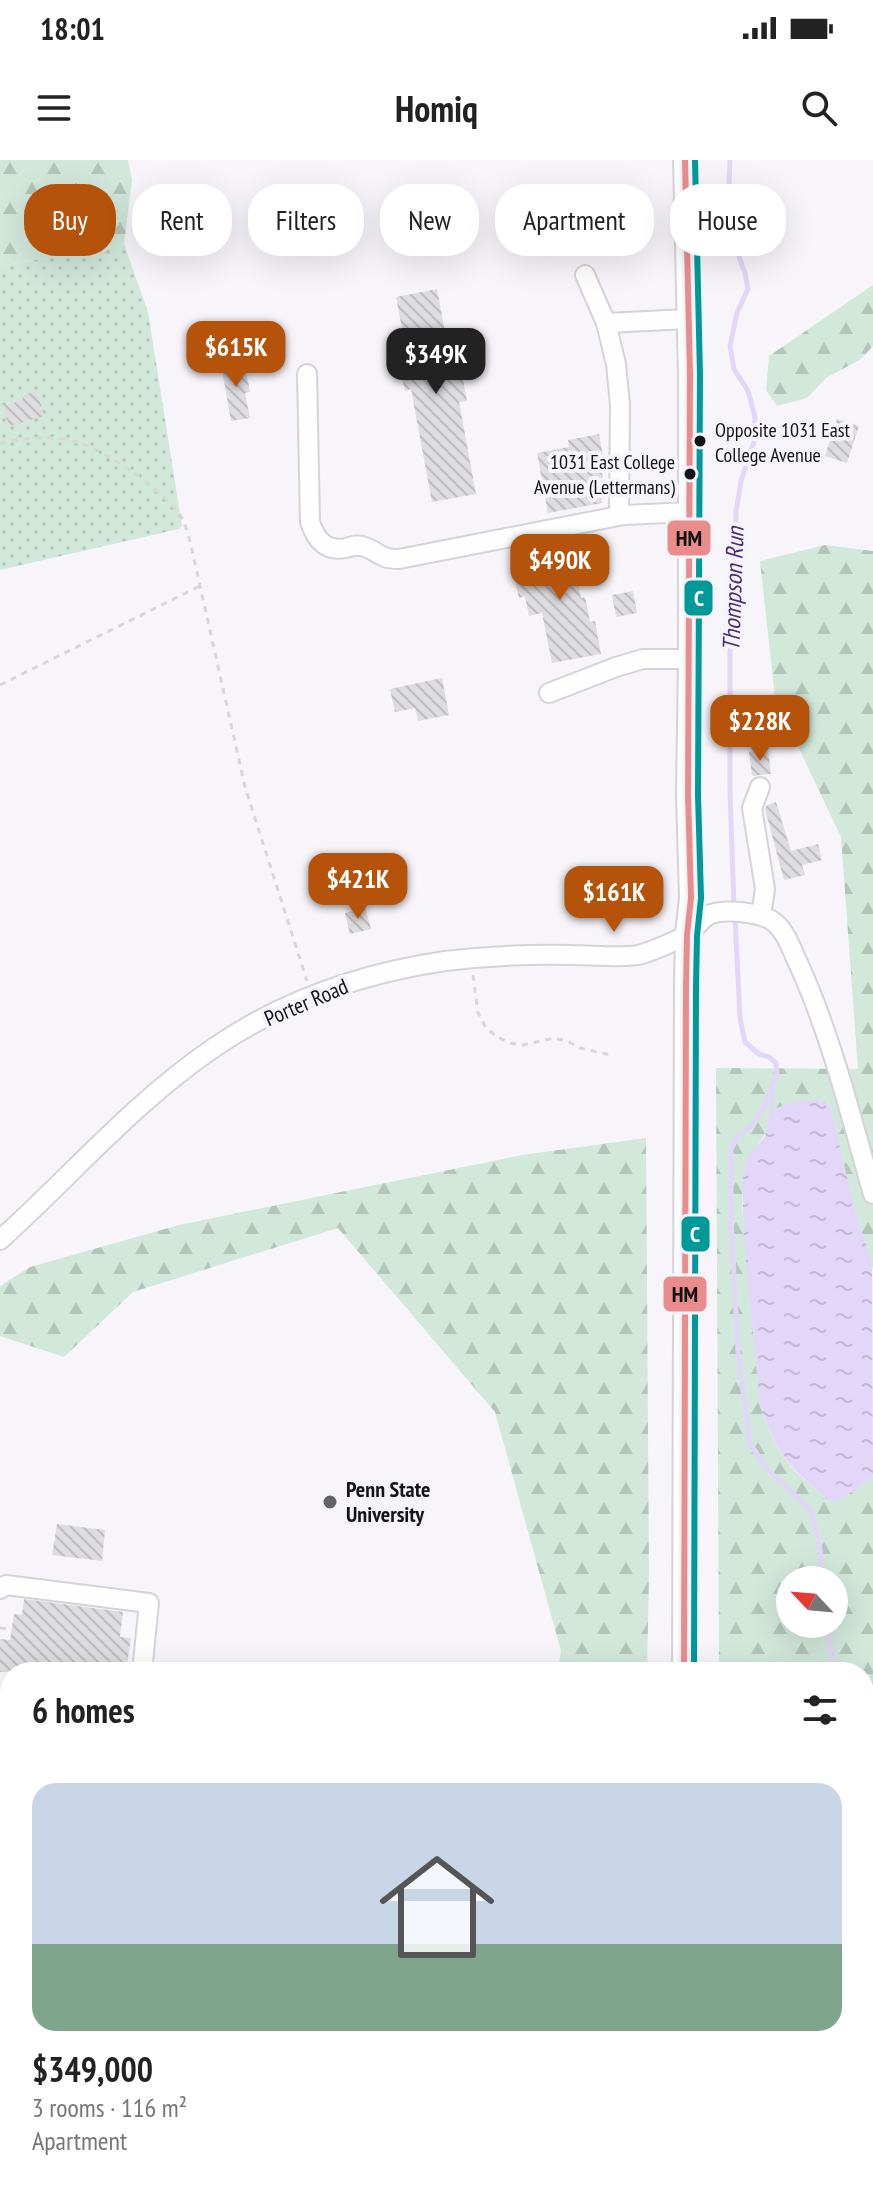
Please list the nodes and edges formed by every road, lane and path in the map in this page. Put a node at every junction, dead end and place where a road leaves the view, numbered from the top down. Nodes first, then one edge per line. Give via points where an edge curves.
1 (685, 160) edge
2 (585, 275) dead end
3 (688, 319) junction
4 (606, 323) junction
5 (307, 374) dead end
6 (0, 443) edge
7 (689, 512) junction
8 (619, 516) junction
9 (200, 586) junction
10 (690, 659) junction
11 (0, 685) edge
12 (549, 693) dead end
13 (760, 787) dead end
14 (753, 914) junction
15 (687, 935) junction
16 (471, 959) junction
17 (312, 996) junction
18 (610, 1055) dead end
19 (873, 1194) edge
20 (0, 1240) edge
21 (0, 1589) edge
22 (0, 1628) edge
23 (12, 1629) dead end
24 (143, 1662) edge
25 (684, 1662) edge

1 - 3 main road
2 - 4 street
3 - 4 street
3 - 7 main road
4 - 8 street via 620,405
5 - 8 street via 310,522 321,543 331,548 357,545 386,559 399,559
6 - 9 path via 64,439 116,461 180,514
7 - 8 street
7 - 10 main road
9 - 11 path
9 - 17 path via 245,787
10 - 12 street via 643,659
10 - 15 main road
13 - 14 street via 752,808 765,889
14 - 15 street, Porter Road via 710,915
14 - 19 street via 775,923 786,938 814,998
15 - 16 street, Porter Road via 639,955
15 - 25 main road
16 - 17 street, Porter Road via 397,970
16 - 18 path via 478,1013 496,1036 523,1045 554,1038
17 - 20 street, Porter Road via 240,1031 177,1076
21 - 24 street via 6,1585 149,1603
22 - 23 path

